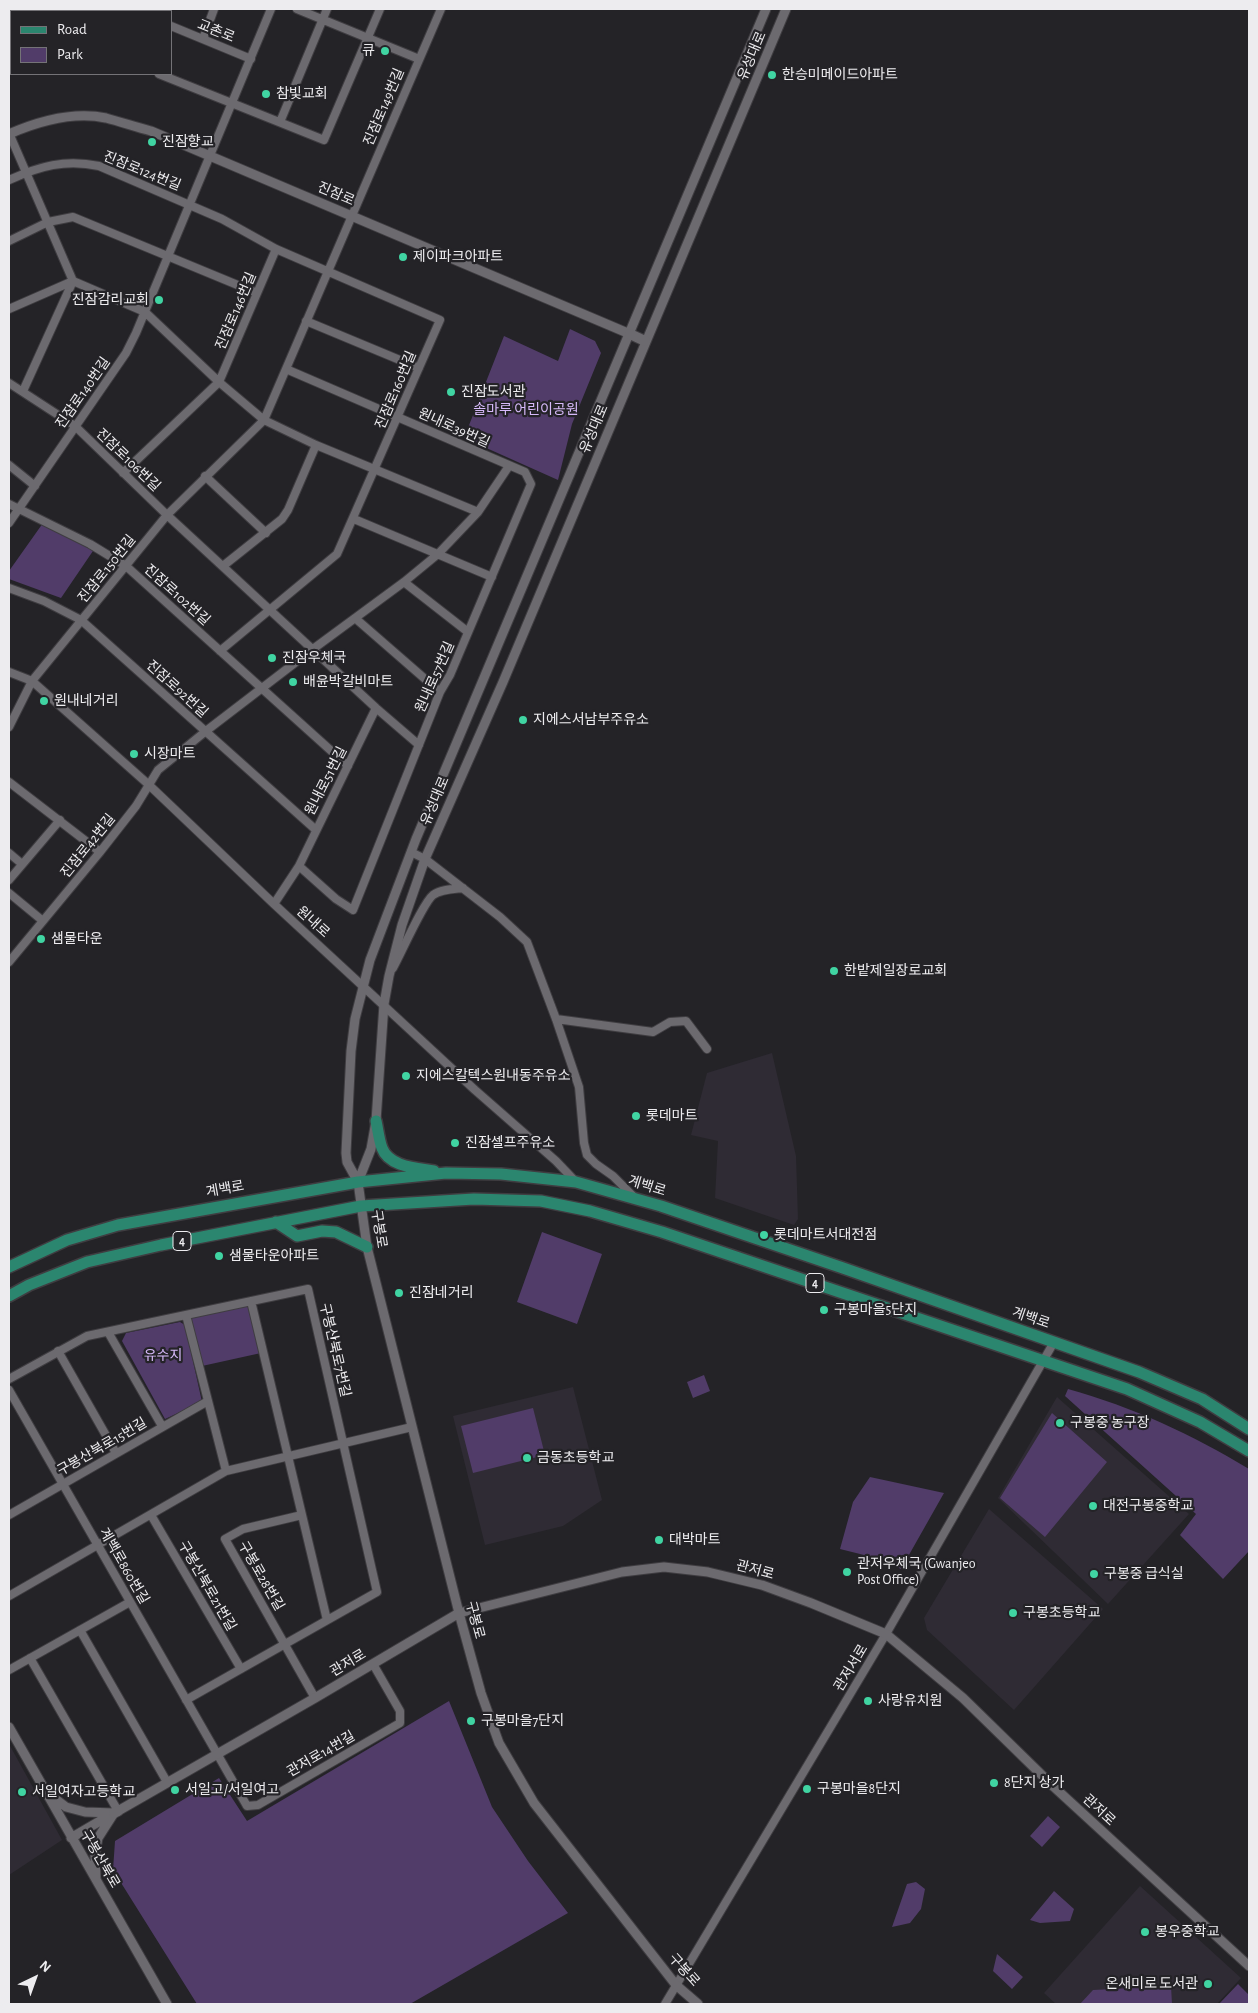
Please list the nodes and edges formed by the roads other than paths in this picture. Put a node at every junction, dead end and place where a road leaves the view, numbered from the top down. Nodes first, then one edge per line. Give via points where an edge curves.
1 (214, 9) edge
2 (271, 9) edge
3 (297, 9) edge
4 (327, 9) edge
5 (380, 9) edge
6 (441, 9) edge
7 (766, 9) edge
8 (786, 9) edge
9 (322, 19) junction
10 (172, 26) edge
11 (367, 38) junction
12 (203, 39) junction
13 (251, 59) junction
14 (419, 59) junction
15 (162, 75) edge
16 (233, 103) junction
17 (280, 122) junction
18 (9, 133) edge
19 (211, 156) junction
20 (26, 172) junction
21 (9, 180) edge
22 (189, 204) junction
23 (351, 215) junction
24 (48, 222) junction
25 (9, 241) edge
26 (276, 249) junction
27 (168, 255) junction
28 (327, 271) junction
29 (73, 281) junction
30 (257, 293) junction
31 (9, 309) edge
32 (145, 312) junction
33 (306, 321) junction
34 (630, 334) junction
35 (645, 341) junction
36 (420, 368) junction
37 (286, 369) junction
38 (9, 382) edge
39 (218, 382) junction
40 (23, 391) junction
41 (398, 417) junction
42 (264, 420) junction
43 (75, 426) junction
44 (316, 445) junction
45 (9, 465) edge
46 (509, 466) junction
47 (375, 469) junction
48 (123, 473) junction
49 (205, 476) junction
50 (35, 486) junction
51 (9, 504) edge
52 (18, 510) junction
53 (478, 512) junction
54 (167, 515) junction
55 (354, 519) junction
56 (9, 523) edge
57 (266, 533) junction
58 (438, 554) junction
59 (126, 566) junction
60 (223, 566) junction
61 (492, 577) junction
62 (404, 582) junction
63 (9, 588) edge
64 (270, 609) junction
65 (355, 618) junction
66 (81, 620) junction
67 (468, 632) junction
68 (312, 649) junction
69 (220, 651) junction
70 (9, 672) edge
71 (32, 681) junction
72 (262, 688) junction
73 (440, 692) junction
74 (376, 708) junction
75 (9, 727) edge
76 (206, 731) junction
77 (419, 745) junction
78 (348, 766) junction
79 (9, 782) edge
80 (148, 784) junction
81 (60, 820) junction
82 (316, 830) junction
83 (100, 852) junction
84 (410, 852) junction
85 (9, 853) edge
86 (425, 858) junction
87 (22, 864) junction
88 (299, 866) junction
89 (9, 880) edge
90 (463, 888) junction
91 (9, 893) edge
92 (274, 904) junction
93 (43, 921) junction
94 (9, 962) edge
95 (389, 976) junction
96 (363, 985) junction
97 (384, 1004) junction
98 (556, 1019) junction
99 (706, 1049) dead end
100 (376, 1121) junction
101 (446, 1173) junction
102 (358, 1182) junction
103 (576, 1182) junction
104 (634, 1197) junction
105 (361, 1206) junction
106 (276, 1222) junction
107 (367, 1246) junction
108 (9, 1267) edge
109 (29, 1285) junction
110 (9, 1296) edge
111 (251, 1301) junction
112 (9, 1306) edge
113 (186, 1315) junction
114 (108, 1332) junction
115 (1054, 1342) junction
116 (58, 1351) junction
117 (1043, 1361) junction
118 (9, 1379) edge
119 (9, 1390) edge
120 (208, 1401) junction
121 (162, 1426) junction
122 (412, 1427) junction
123 (1249, 1429) edge
124 (344, 1444) junction
125 (1249, 1451) edge
126 (116, 1453) junction
127 (288, 1457) junction
128 (226, 1471) junction
129 (62, 1484) junction
130 (9, 1503) edge
131 (11, 1513) edge
132 (151, 1515) junction
133 (302, 1515) junction
134 (97, 1545) junction
135 (9, 1596) edge
136 (130, 1602) junction
137 (459, 1613) junction
138 (327, 1620) junction
139 (80, 1630) junction
140 (886, 1634) junction
141 (285, 1644) junction
142 (30, 1658) junction
143 (373, 1664) junction
144 (240, 1669) junction
145 (9, 1670) edge
146 (315, 1698) junction
147 (186, 1700) junction
148 (9, 1727) edge
149 (217, 1755) junction
150 (168, 1782) junction
151 (46, 1792) junction
152 (116, 1812) junction
153 (72, 1838) junction
154 (97, 1882) junction
155 (1249, 1966) edge
156 (676, 1986) junction
157 (167, 2004) edge
158 (665, 2004) edge
159 (698, 2004) edge

1 - 12 street
2 - 13 street, 진잠로140번길
3 - 9 street
4 - 9 street
5 - 11 street
6 - 14 street, 진잠로149번길
7 - 34 street, 유성대로
8 - 35 street, 유성대로
9 - 11 street
9 - 17 street
10 - 12 street, 교촌로
11 - 14 street
11 - 17 street via 324,140
12 - 13 street, 교촌로
13 - 16 street, 진잠로140번길
14 - 23 street, 진잠로149번길
15 - 16 street
16 - 17 street
16 - 19 street, 진잠로140번길
18 - 19 street, 진잠로 via 38,122 70,116 104,118 151,131
18 - 20 street
19 - 22 street, 진잠로140번길
19 - 23 street, 진잠로
20 - 21 street
20 - 22 street, 진잠로124번길 via 53,164 99,166
20 - 24 street
22 - 26 street
22 - 27 street, 진잠로140번길
23 - 28 street, 진잠로150번길
23 - 34 street, 진잠로
24 - 25 street
24 - 27 street via 72,217
24 - 29 street
26 - 28 street
26 - 30 street, 진잠로146번길
27 - 30 street
27 - 32 street, 진잠로140번길
28 - 33 street, 진잠로150번길
28 - 36 street, 진잠로160번길 via 440,320
29 - 31 street
29 - 32 street
29 - 40 street
30 - 39 street, 진잠로146번길
32 - 39 street
32 - 43 street, 진잠로140번길 via 126,353
33 - 36 street
33 - 37 street, 진잠로150번길
34 - 35 main road, 진잠로
34 - 84 street, 유성대로
35 - 86 street, 유성대로 via 503,682
36 - 41 street, 진잠로160번길
37 - 41 street, 원내로39번길
37 - 42 street, 진잠로150번길
38 - 40 street, 진잠로106번길
39 - 42 street
39 - 48 street, 진잠로146번길
40 - 43 street, 진잠로106번길
41 - 46 street, 원내로39번길
41 - 47 street, 진잠로160번길
42 - 44 street
42 - 49 street, 진잠로150번길
43 - 48 street, 진잠로106번길
43 - 50 street, 진잠로140번길
44 - 47 street
44 - 57 street via 288,510
45 - 50 street
46 - 53 street
46 - 61 street, 원내로57번길 via 525,472 531,484
47 - 53 street
47 - 55 street, 진잠로160번길
48 - 54 street, 진잠로106번길
49 - 54 street, 진잠로150번길
49 - 57 street
50 - 52 street, 진잠로140번길
51 - 52 street, 진잠로102번길
52 - 56 street, 진잠로140번길
52 - 59 street, 진잠로102번길 via 90,544
53 - 58 street
54 - 59 street, 진잠로150번길
54 - 60 street, 진잠로106번길
55 - 58 street
55 - 64 street, 진잠로160번길 via 337,554
57 - 60 street
58 - 61 street
58 - 62 street
59 - 66 street, 진잠로150번길
59 - 69 street, 진잠로102번길
60 - 64 street, 진잠로106번길
61 - 67 street, 원내로57번길
62 - 65 street
62 - 67 street
63 - 66 street, 진잠로92번길 via 44,600
64 - 68 street, 진잠로106번길
64 - 69 street
65 - 68 street
65 - 73 street
66 - 71 street, 진잠로150번길
66 - 76 street, 진잠로92번길
67 - 73 street, 원내로57번길
68 - 72 street
68 - 74 street, 진잠로106번길
69 - 72 street, 진잠로102번길
70 - 71 street, 원내로
71 - 75 street
71 - 80 street, 원내로
72 - 76 street
72 - 78 street, 진잠로102번길
73 - 77 street, 원내로57번길
74 - 77 street, 진잠로106번길
74 - 78 street, 원내로51번길
76 - 80 street via 158,770
76 - 82 street, 진잠로92번길
77 - 88 street, 원내로57번길 via 353,910
78 - 82 street, 원내로51번길
79 - 81 street
80 - 83 street, 진잠로42번길 via 136,806
80 - 92 street, 원내로
81 - 83 street
81 - 87 street
82 - 88 street, 원내로51번길
83 - 93 street, 진잠로42번길
84 - 86 street
84 - 96 street, 유성대로
85 - 87 street
86 - 90 street
86 - 95 street, 유성대로
87 - 89 street
88 - 92 street, 원내로51번길
90 - 95 street via 443,890 432,896
90 - 98 street via 527,942
91 - 93 street
92 - 96 street, 원내로
93 - 94 street, 진잠로42번길
95 - 97 street, 유성대로
96 - 97 street, 원내로
96 - 102 street, 유성대로 via 351,1051 346,1153 347,1162
97 - 100 street, 유성대로
97 - 103 street, 원내로
98 - 99 street via 653,1032 670,1022 686,1021
98 - 104 street via 579,1087 587,1155
100 - 101 main road via 382,1150 390,1160
100 - 102 street, 유성대로 via 371,1149
101 - 102 main road, 계백로 / 4
101 - 103 main road, 계백로 / 4 via 501,1174
102 - 105 street, 구봉로
102 - 108 main road, 계백로 / 4 via 118,1225 67,1240
103 - 104 main road, 계백로 / 4
104 - 115 main road, 계백로 / 4
105 - 106 main road, 4
105 - 107 street, 구봉로
105 - 117 main road, 4 via 474,1199 541,1201 590,1211 671,1235
106 - 107 main road via 297,1236 336,1232
106 - 109 main road, 4 via 87,1262
107 - 122 street, 구봉로
109 - 110 main road, 4
109 - 112 main road
111 - 113 street, 구봉산북로7번길
111 - 124 street, 구봉산북로7번길 via 308,1289
111 - 127 street
113 - 114 street, 구봉산북로7번길
113 - 120 street
114 - 116 street, 구봉산북로7번길 via 87,1336
114 - 121 street
115 - 117 street, 관저서로
115 - 123 main road, 계백로 / 4 via 1139,1372 1202,1399
116 - 118 street, 구봉산북로7번길
116 - 126 street
117 - 125 main road, 4 via 1127,1389 1200,1422
117 - 140 street, 관저서로
119 - 129 street, 계백로860번길
120 - 121 street, 구봉산북로15번길
120 - 128 street
121 - 126 street, 구봉산북로15번길
122 - 124 street
122 - 137 street, 구봉로
124 - 127 street
124 - 138 street via 378,1592
126 - 129 street, 구봉산북로15번길
127 - 128 street
127 - 133 street
128 - 132 street
129 - 131 street, 구봉산북로15번길
129 - 134 street, 계백로860번길
130 - 131 street
132 - 134 street
132 - 144 street, 구봉산북로21번길
133 - 138 street
133 - 141 street, 구봉로28번길 via 243,1529 225,1539
134 - 135 street
134 - 136 street, 계백로860번길
136 - 139 street
136 - 147 street, 계백로860번길
137 - 140 street, 관저로 via 622,1572 673,1567 762,1585
137 - 143 street, 관저로
137 - 156 street, 구봉로 via 499,1743 524,1786
138 - 141 street
139 - 142 street
139 - 150 street
140 - 155 street, 관저로 via 963,1698 1054,1787
140 - 156 street, 관저서로
141 - 144 street
141 - 146 street, 구봉로28번길
142 - 145 street
142 - 152 street
143 - 146 street, 관저로
143 - 149 street, 관저로14번길 via 400,1711 400,1723 275,1796 258,1805 247,1806
144 - 147 street
146 - 149 street, 관저로
147 - 149 street, 계백로860번길
148 - 151 street, 구봉산북로
149 - 150 street, 관저로
150 - 152 street, 관저로
151 - 152 street via 66,1807 86,1812
151 - 153 street, 구봉산북로
152 - 153 street, 관저로
152 - 154 street via 98,1838 95,1855
153 - 154 street, 구봉산북로
154 - 157 street, 구봉산북로
156 - 158 street, 관저서로
156 - 159 street, 구봉로

